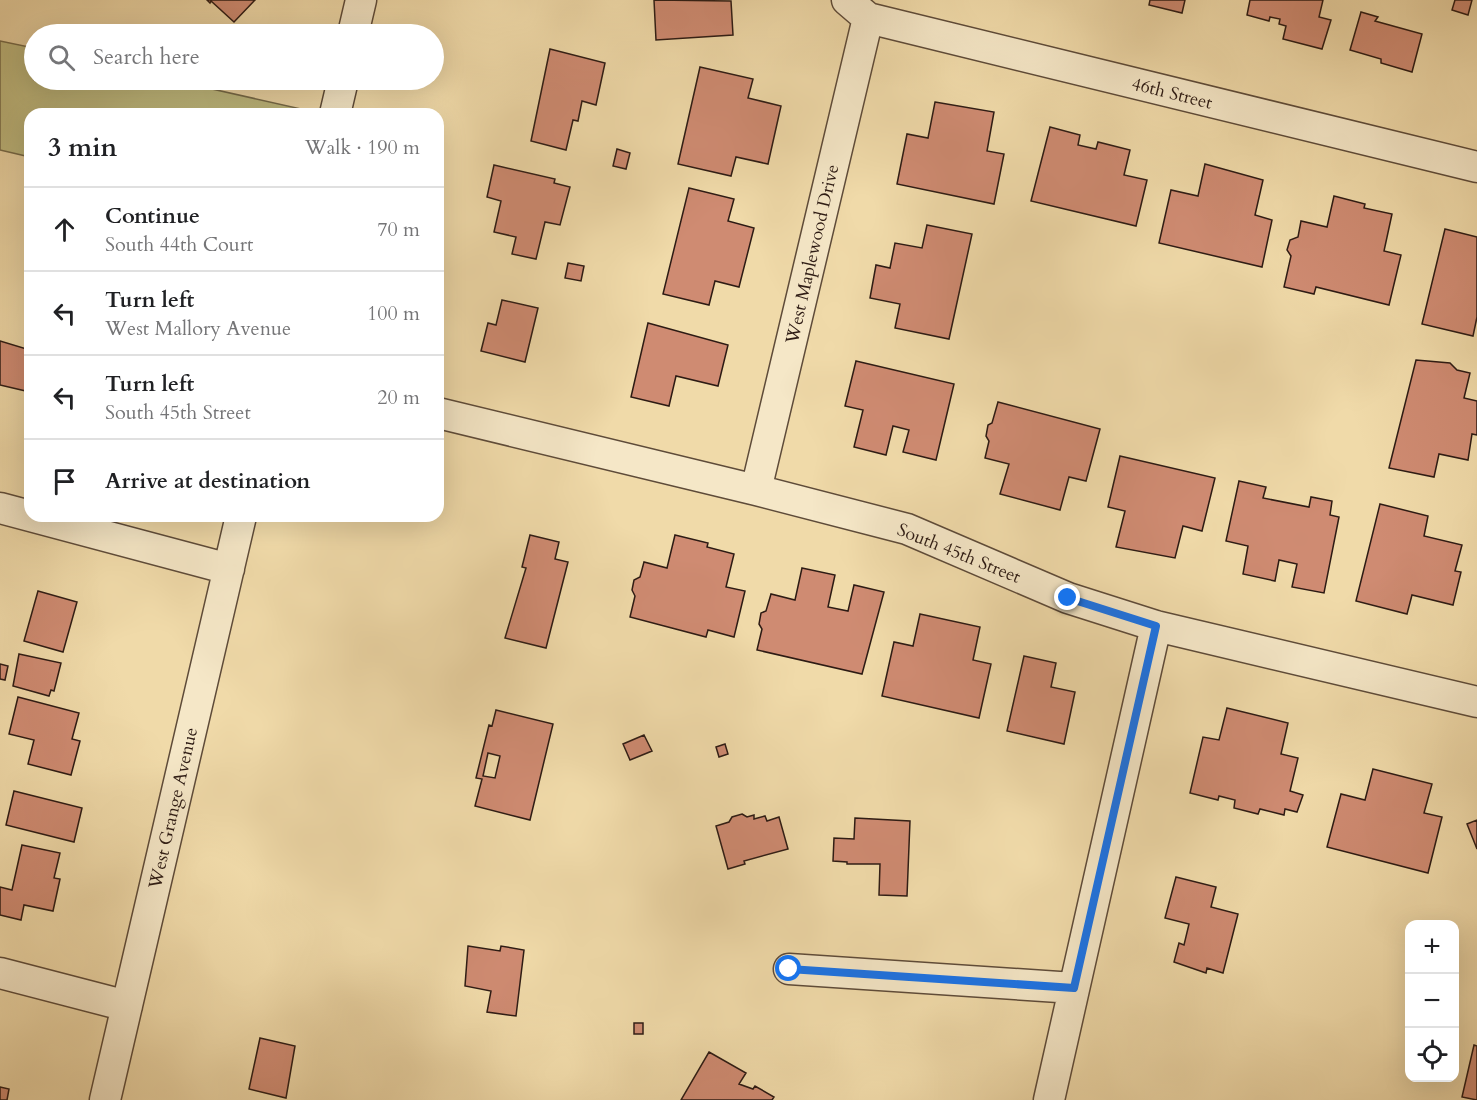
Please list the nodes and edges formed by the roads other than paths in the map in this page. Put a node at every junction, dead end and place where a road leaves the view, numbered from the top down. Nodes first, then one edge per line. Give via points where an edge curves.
1 (361, 0) edge
2 (857, 9) edge
3 (355, 24) edge
4 (341, 90) edge
5 (336, 108) edge
6 (1477, 168) edge
7 (444, 414) edge
8 (756, 490) junction
9 (0, 508) edge
10 (24, 514) edge
11 (53, 522) edge
12 (240, 522) edge
13 (229, 569) junction
14 (1156, 626) junction
15 (1477, 702) edge
16 (789, 969) dead end
17 (0, 973) edge
18 (1074, 988) junction
19 (127, 1006) junction
20 (105, 1100) edge
21 (1049, 1100) edge

1 - 3 street
2 - 6 street, 46th Street
2 - 8 street, West Maplewood Drive
4 - 5 street
7 - 8 street, South 45th Street
8 - 14 street, South 45th Street via 907,529 1068,598
9 - 10 street
11 - 13 street
12 - 13 street, West Grange Avenue
13 - 19 street, West Grange Avenue
14 - 15 street, South 45th Street
14 - 18 street
16 - 18 street
17 - 19 street
18 - 21 street
19 - 20 street, West Grange Avenue

